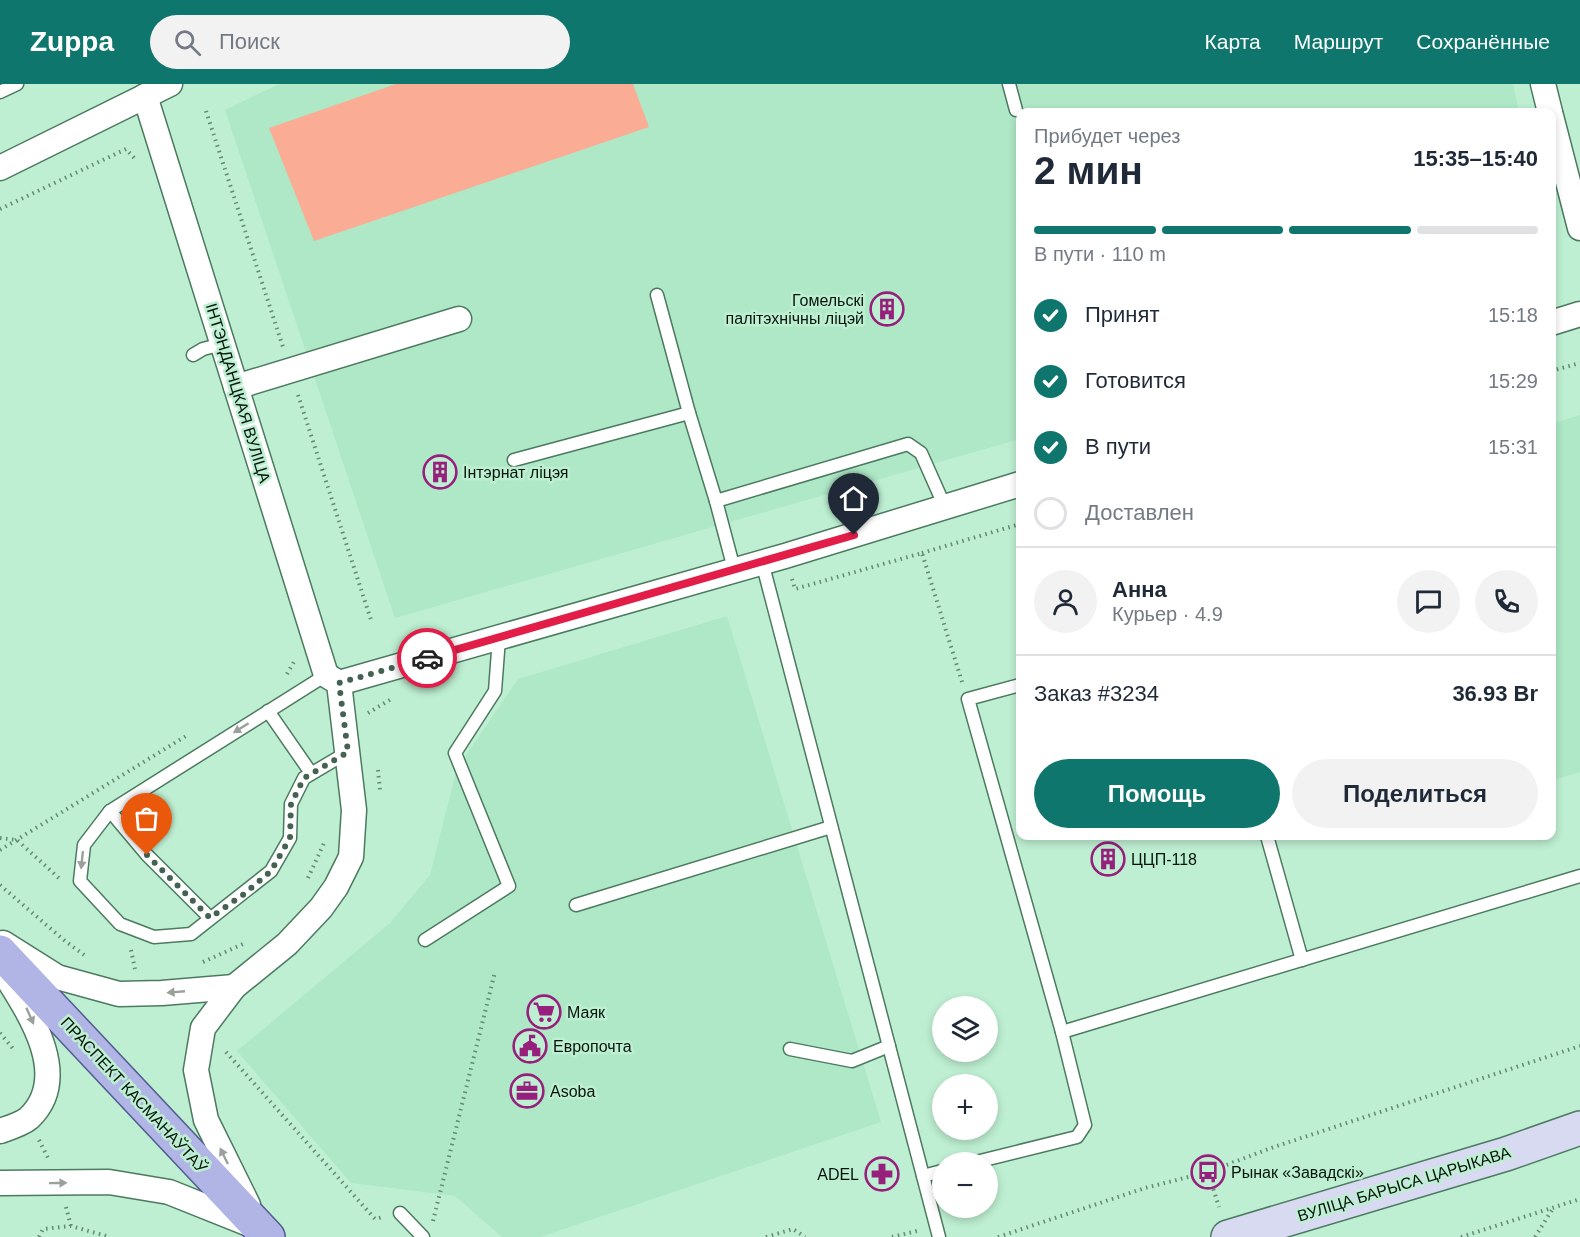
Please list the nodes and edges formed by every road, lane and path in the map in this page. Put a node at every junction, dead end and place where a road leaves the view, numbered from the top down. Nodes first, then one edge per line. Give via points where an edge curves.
1 (17, 84) edge
2 (170, 84) edge
3 (1009, 84) edge
4 (1543, 84) edge
5 (0, 92) edge
6 (145, 96) junction
7 (1549, 108) edge
8 (1016, 110) dead end
9 (1556, 134) edge
10 (126, 149) dead end
11 (0, 168) edge
12 (0, 208) edge
13 (1580, 228) edge
14 (657, 295) dead end
15 (1580, 314) edge
16 (459, 319) dead end
17 (1556, 321) edge
18 (222, 344) junction
19 (194, 355) dead end
20 (1580, 363) edge
21 (1556, 370) edge
22 (236, 387) junction
23 (689, 413) junction
24 (514, 460) dead end
25 (1016, 485) edge
26 (716, 501) junction
27 (945, 507) junction
28 (1016, 525) edge
29 (922, 553) junction
30 (785, 556) junction
31 (762, 562) junction
32 (734, 569) junction
33 (499, 638) junction
34 (297, 655) dead end
35 (333, 679) junction
36 (279, 680) dead end
37 (1016, 686) edge
38 (968, 699) junction
39 (268, 711) junction
40 (188, 735) dead end
41 (348, 752) junction
42 (311, 773) junction
43 (110, 811) junction
44 (831, 827) junction
45 (0, 838) edge
46 (17, 840) junction
47 (1268, 840) edge
48 (0, 850) edge
49 (1580, 876) edge
50 (0, 885) edge
51 (576, 905) dead end
52 (210, 918) junction
53 (425, 940) dead end
54 (0, 941) edge
55 (0, 952) edge
56 (92, 960) dead end
57 (1302, 960) junction
58 (0, 966) edge
59 (495, 972) dead end
60 (234, 987) junction
61 (1062, 1032) junction
62 (0, 1033) edge
63 (889, 1046) junction
64 (1580, 1046) edge
65 (790, 1048) dead end
66 (225, 1053) dead end
67 (18, 1058) dead end
68 (1580, 1128) edge
69 (0, 1131) edge
70 (35, 1131) dead end
71 (998, 1157) edge
72 (49, 1160) dead end
73 (1208, 1172) junction
74 (932, 1174) edge
75 (922, 1176) junction
76 (0, 1183) edge
77 (1580, 1199) edge
78 (1553, 1209) junction
79 (400, 1213) dead end
80 (375, 1219) dead end
81 (263, 1232) edge
82 (427, 1232) edge
83 (39, 1237) edge
84 (110, 1237) edge
85 (766, 1237) edge
86 (805, 1237) edge
87 (939, 1237) edge
88 (998, 1237) edge
89 (1228, 1237) edge
90 (1461, 1237) edge
91 (1535, 1237) edge

1 - 5 lane
2 - 6 street
3 - 8 lane
4 - 7 street
6 - 11 street
6 - 18 street, ІНТЭНДАНЦКАЯ ВУЛІЦА
9 - 13 street
10 - 12 path
14 - 23 lane
15 - 17 street
16 - 22 street
18 - 19 lane
18 - 22 street, ІНТЭНДАНЦКАЯ ВУЛІЦА
20 - 21 path
22 - 35 street, ІНТЭНДАНЦКАЯ ВУЛІЦА
23 - 24 lane
23 - 26 lane
25 - 27 street
26 - 27 lane via 908,444 921,453
26 - 32 lane
27 - 30 street
28 - 29 path
29 - 30 path via 795,589
29 - 38 path
30 - 31 street
31 - 32 street
31 - 44 lane
32 - 33 street
33 - 35 street
33 - 53 lane via 495,691 455,753 509,886
34 - 36 path via 289,673
35 - 39 lane
35 - 41 street, ІНТЭНДАНЦКАЯ ВУЛІЦА
37 - 38 lane
38 - 61 lane
39 - 42 lane
39 -> 43 lane
40 - 46 path
41 - 42 lane
41 - 60 street, ІНТЭНДАНЦКАЯ ВУЛІЦА via 354,810 351,857 321,908 287,944
42 - 52 lane via 304,778 291,804 290,838 271,871
43 - 52 lane via 147,855
43 -> 52 lane via 84,845 80,881 120,924 154,937 191,934
44 - 51 lane
44 - 63 lane
45 - 46 path
46 - 48 path
47 - 57 lane
49 - 57 lane
50 - 56 path
60 -> 54 street via 118,994 57,977
55 - 81 main road, ПРАСПЕКТ КАСМАНАЎТАЎ
57 - 61 lane
58 -> 69 street via 25,1006 47,1056 48,1082 41,1104 28,1119
59 - 82 path
81 -> 60 street, ІНТЭНДАНЦКАЯ ВУЛІЦА via 206,1120 196,1070 203,1028
61 - 71 lane via 1085,1125 1077,1137
62 - 67 path
63 - 65 lane via 852,1061
63 - 75 lane
64 - 73 path
66 - 80 path
68 - 89 main road, ВУЛІЦА БАРЫСА ЦАРЫКАВА
70 - 72 path
73 - 88 path via 1145,1188
73 - 89 path
74 - 75 lane
75 - 87 lane
76 -> 81 street via 109,1182 169,1192
77 - 78 path
78 - 90 path
78 - 91 path
79 - 82 lane
83 - 84 path via 43,1229 71,1226
85 - 86 path via 793,1229

